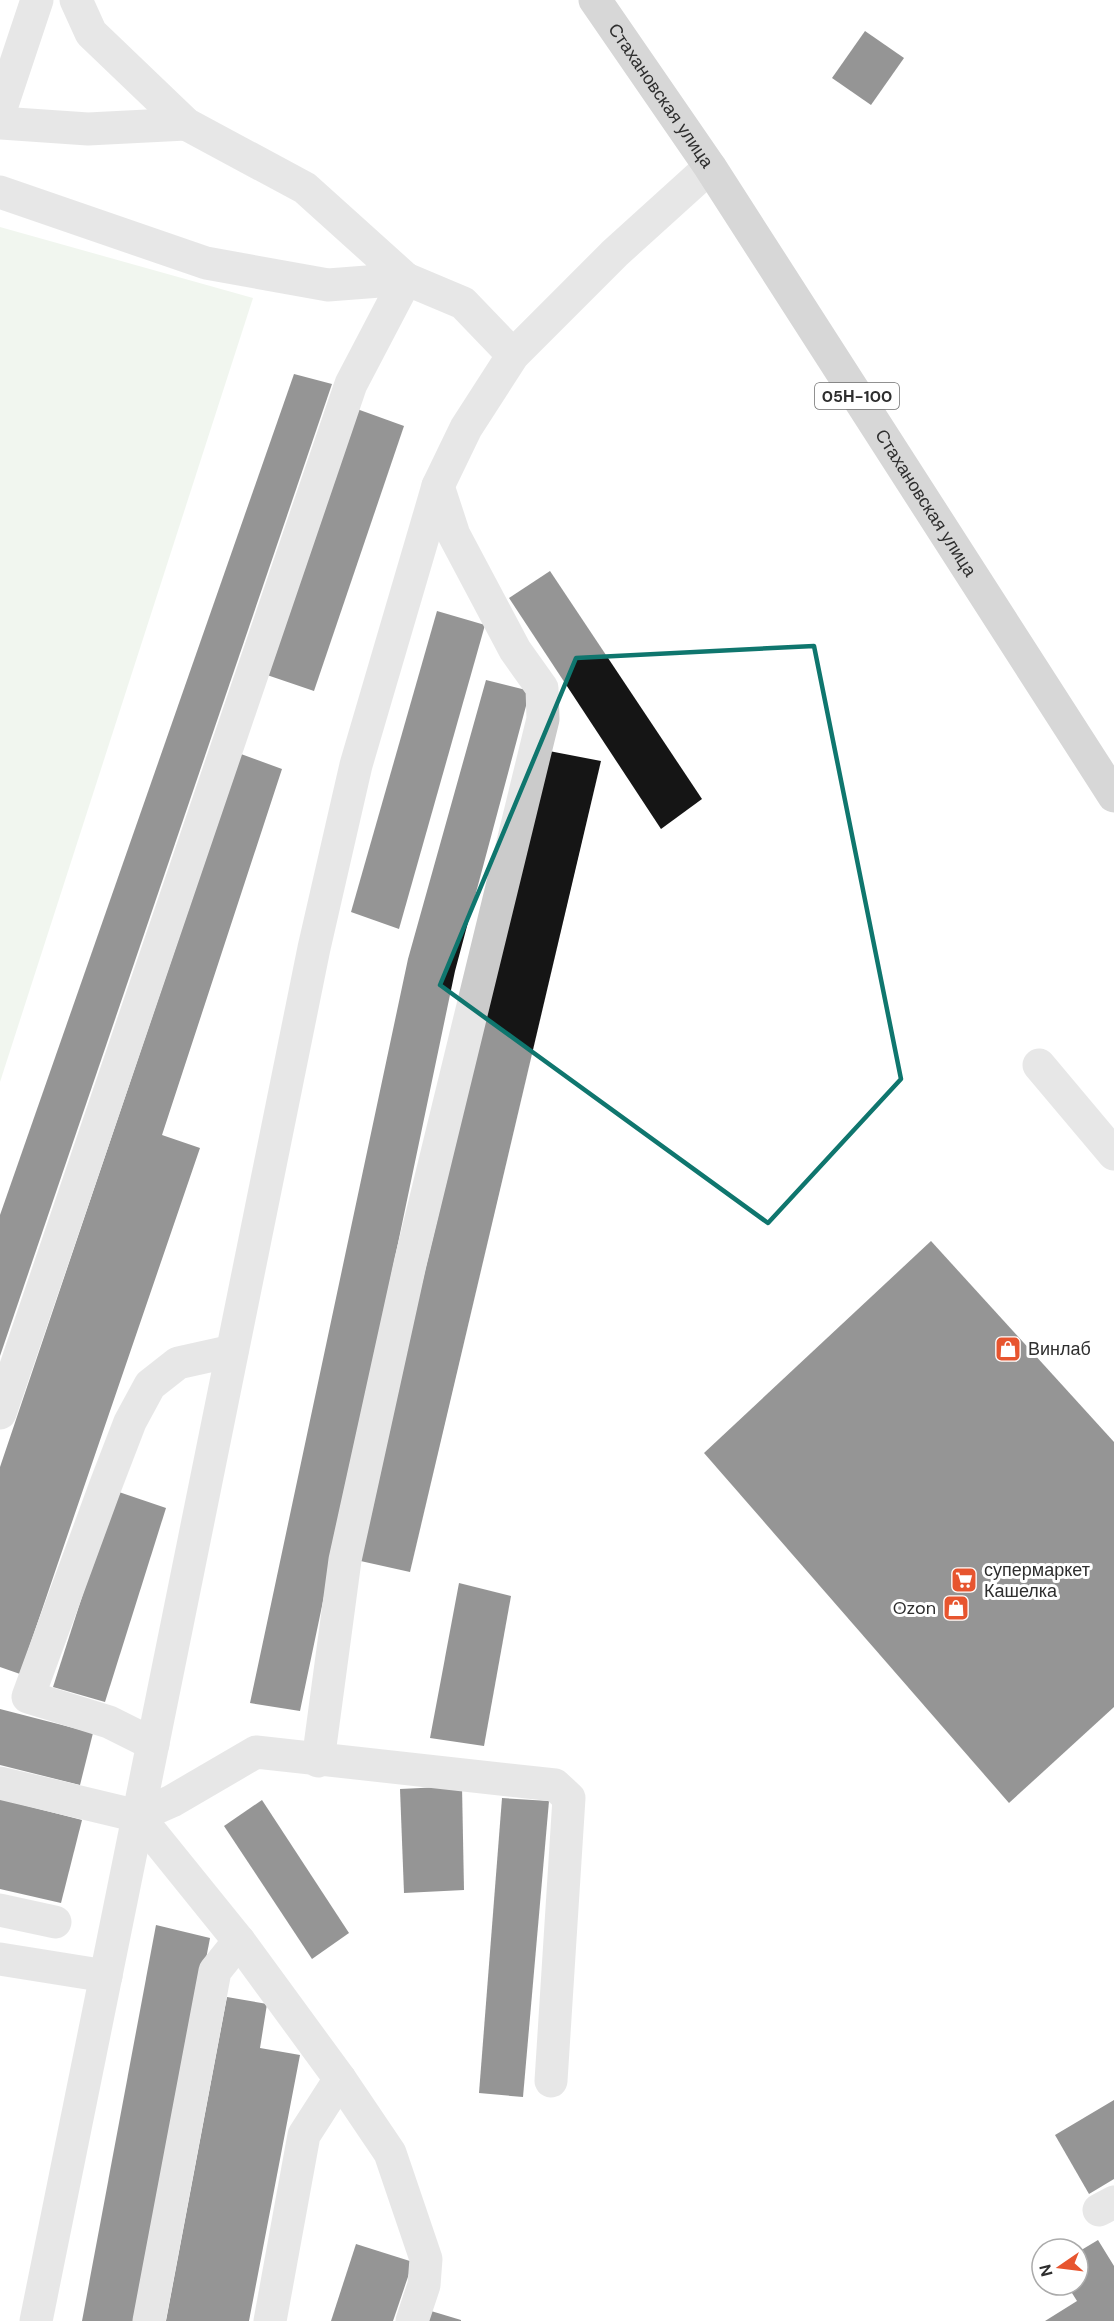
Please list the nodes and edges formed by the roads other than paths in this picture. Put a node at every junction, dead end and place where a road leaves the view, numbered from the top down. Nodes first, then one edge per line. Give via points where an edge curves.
1 (37, 0) edge
2 (76, 0) edge
3 (595, 0) edge
4 (0, 111) edge
5 (0, 123) edge
6 (186, 124) junction
7 (710, 167) junction
8 (0, 192) edge
9 (406, 279) junction
10 (513, 355) junction
11 (438, 486) junction
12 (1114, 796) edge
13 (1039, 1065) dead end
14 (1114, 1154) edge
15 (232, 1350) junction
16 (0, 1413) edge
17 (14, 1692) edge
18 (153, 1744) junction
19 (318, 1761) junction
20 (0, 1783) edge
21 (138, 1815) junction
22 (0, 1911) edge
23 (55, 1922) dead end
24 (239, 1941) junction
25 (0, 1959) edge
26 (106, 1977) junction
27 (340, 2079) junction
28 (551, 2081) dead end
29 (36, 2321) edge
30 (149, 2321) edge
31 (270, 2321) edge
32 (412, 2321) edge

1 - 4 street
2 - 6 street via 91,33
3 - 7 main road, Стахановская улица / 05Н-100
5 - 6 street via 88,129
6 - 9 street via 305,189
7 - 10 street via 615,253
7 - 12 main road, Стахановская улица / 05Н-100
8 - 9 street via 206,263 328,285
9 - 10 street via 464,303
9 - 16 street via 351,384
10 - 11 street via 466,428
11 - 15 street via 356,765 314,948
11 - 19 street via 454,535 515,650 542,688 543,719 413,1253 347,1549
13 - 14 street
15 - 17 street via 178,1363 150,1385 130,1422
15 - 18 street
17 - 18 street via 109,1722
18 - 21 street
19 - 21 street via 256,1752 172,1802
19 - 28 street via 555,1785 568,1798
20 - 21 street
21 - 24 street
21 - 26 street
22 - 23 street
24 - 27 street
24 - 30 street via 215,1971
25 - 26 street
26 - 29 street
27 - 31 street via 304,2135
27 - 32 street via 390,2153 426,2259 424,2284

